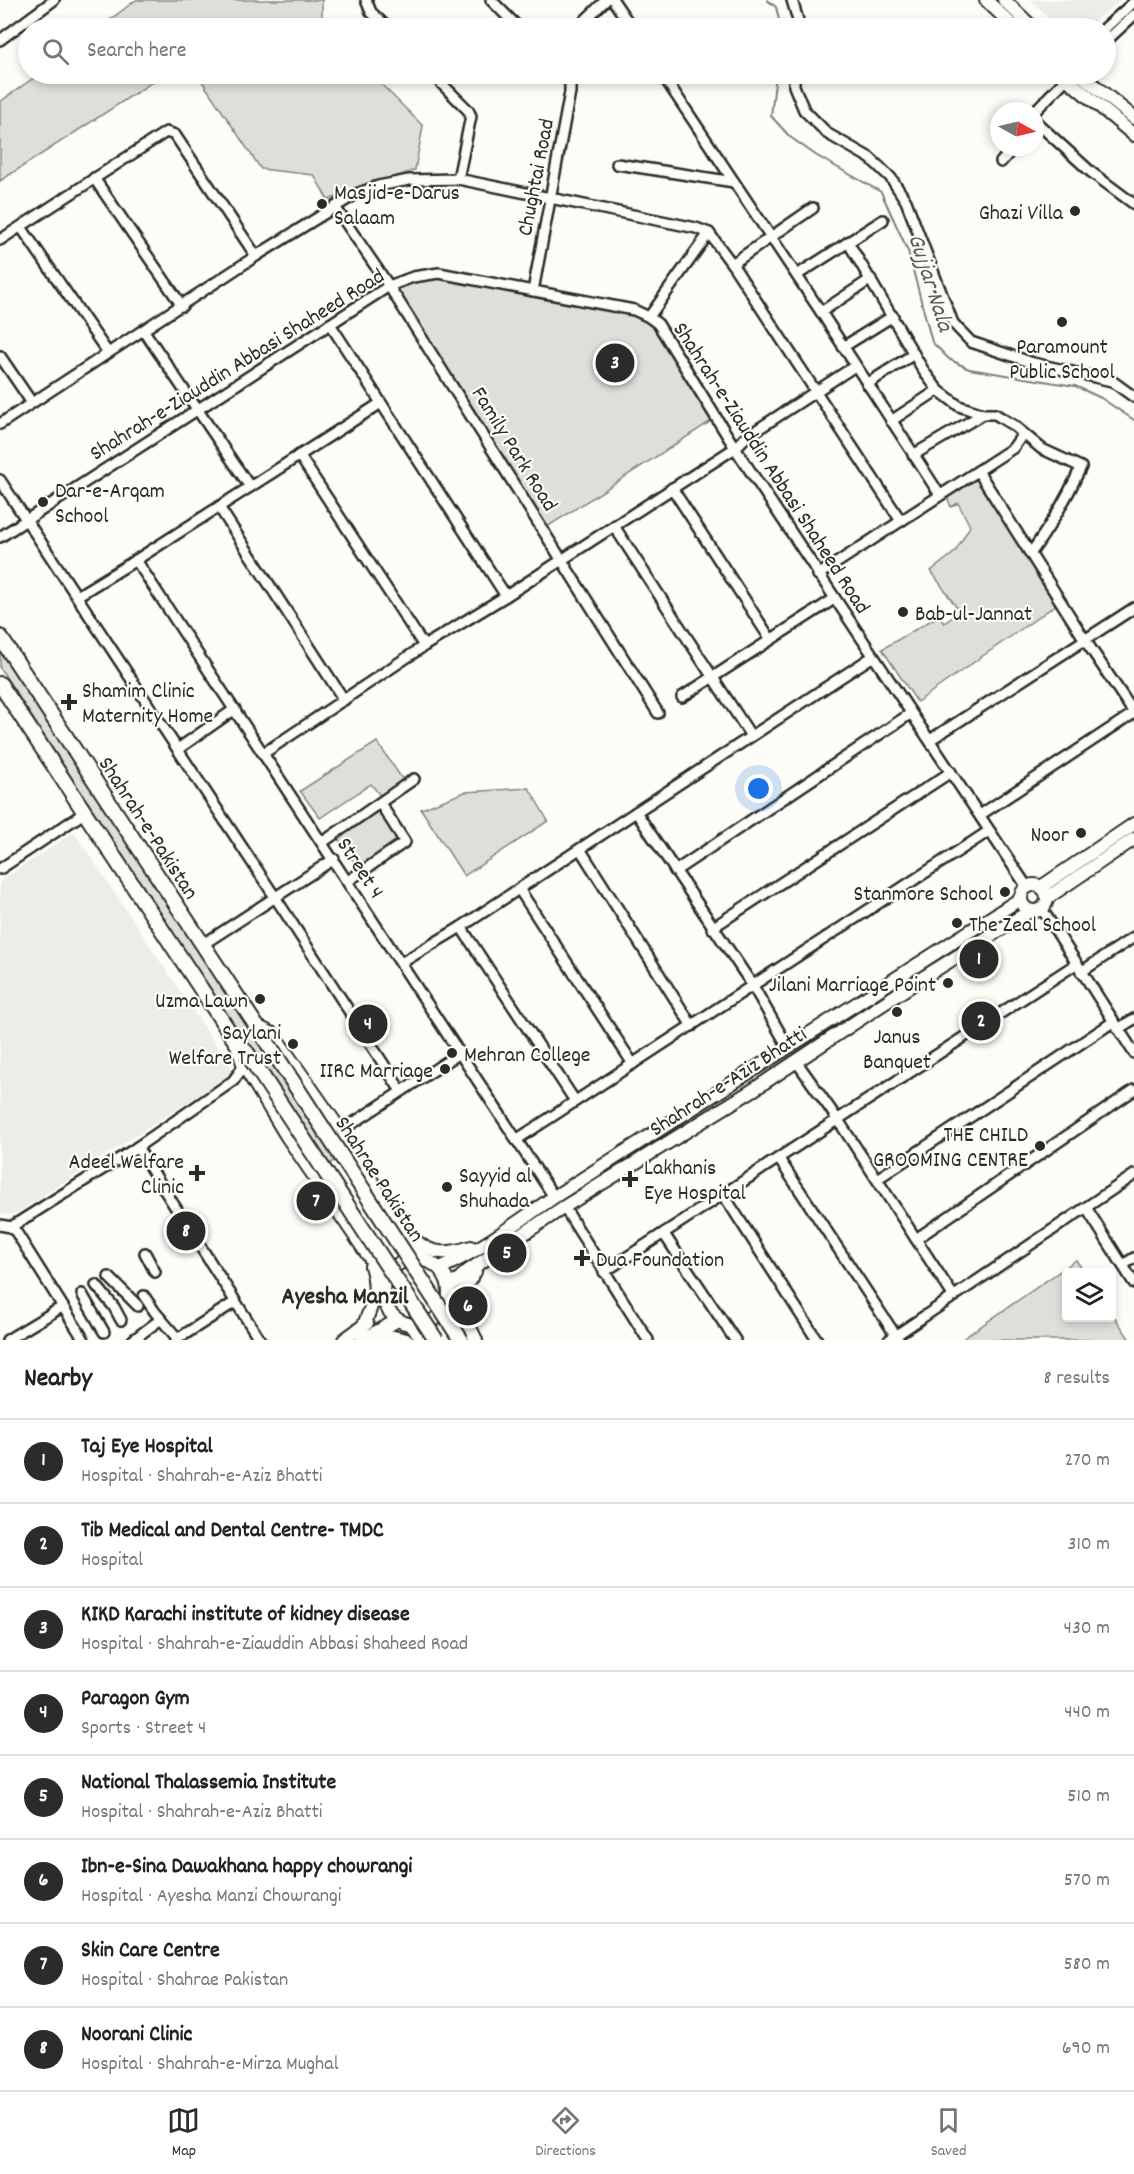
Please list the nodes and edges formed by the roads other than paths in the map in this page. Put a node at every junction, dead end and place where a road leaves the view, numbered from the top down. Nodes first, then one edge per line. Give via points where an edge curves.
1 (54, 0) edge
2 (366, 0) edge
3 (491, 0) edge
4 (606, 0) edge
5 (614, 0) edge
6 (792, 0) edge
7 (986, 0) edge
8 (1004, 0) edge
9 (1134, 2) edge
10 (1134, 15) edge
11 (30, 18) edge
12 (377, 18) edge
13 (509, 18) edge
14 (587, 18) edge
15 (626, 18) edge
16 (797, 18) edge
17 (1004, 18) edge
18 (1023, 18) edge
19 (1116, 18) edge
20 (18, 27) edge
21 (1116, 32) edge
22 (0, 40) edge
23 (442, 84) edge
24 (570, 84) edge
25 (669, 84) edge
26 (794, 84) edge
27 (1058, 84) edge
28 (1076, 84) edge
29 (1093, 84) edge
30 (1043, 102) edge
31 (1133, 116) edge
32 (1044, 130) edge
33 (1134, 135) edge
34 (1006, 156) edge
35 (1001, 162) dead end
36 (617, 164) dead end
37 (94, 178) junction
38 (458, 179) junction
39 (734, 182) junction
40 (549, 197) junction
41 (1134, 204) edge
42 (335, 207) junction
43 (813, 208) dead end
44 (883, 220) dead end
45 (21, 227) junction
46 (709, 233) junction
47 (772, 238) junction
48 (0, 240) edge
49 (848, 242) junction
50 (256, 256) junction
51 (732, 264) junction
52 (797, 275) junction
53 (872, 279) junction
54 (389, 286) junction
55 (533, 291) junction
56 (182, 306) junction
57 (821, 312) junction
58 (893, 316) junction
59 (649, 317) junction
60 (330, 324) junction
61 (144, 331) junction
62 (843, 347) junction
63 (108, 353) junction
64 (914, 354) junction
65 (0, 356) edge
66 (855, 366) junction
67 (867, 384) junction
68 (938, 390) junction
69 (816, 392) junction
70 (1134, 396) edge
71 (32, 403) junction
72 (381, 403) junction
73 (198, 410) junction
74 (983, 414) junction
75 (891, 421) junction
76 (0, 424) edge
77 (1023, 434) junction
78 (735, 448) junction
79 (299, 455) junction
80 (913, 455) junction
81 (978, 471) junction
82 (0, 480) edge
83 (249, 487) junction
84 (672, 488) junction
85 (940, 495) junction
86 (219, 507) junction
87 (27, 520) junction
88 (901, 521) junction
89 (614, 526) junction
90 (0, 537) edge
91 (1031, 553) junction
92 (563, 559) junction
93 (136, 560) junction
94 (818, 574) junction
95 (76, 596) junction
96 (506, 596) junction
97 (834, 599) junction
98 (1134, 608) edge
99 (0, 637) edge
100 (771, 640) junction
101 (1085, 640) junction
102 (424, 646) junction
103 (872, 657) junction
104 (713, 677) junction
105 (0, 684) edge
106 (682, 697) dead end
107 (344, 700) junction
108 (235, 710) junction
109 (658, 713) dead end
110 (1134, 713) edge
111 (910, 714) junction
112 (751, 736) junction
113 (930, 740) junction
114 (178, 749) junction
115 (264, 753) junction
116 (951, 772) junction
117 (414, 779) dead end
118 (380, 803) junction
119 (636, 812) junction
120 (84, 813) junction
121 (980, 815) junction
122 (1134, 824) edge
123 (989, 831) junction
124 (1134, 839) edge
125 (323, 842) junction
126 (580, 849) junction
127 (334, 860) junction
128 (0, 869) edge
129 (675, 871) junction
130 (348, 881) junction
131 (1027, 887) junction
132 (519, 889) junction
133 (275, 897) junction
134 (1020, 899) junction
135 (1040, 901) junction
136 (461, 927) junction
137 (712, 928) junction
138 (1134, 937) edge
139 (202, 945) junction
140 (400, 963) junction
141 (1079, 968) junction
142 (753, 986) junction
143 (1134, 1019) edge
144 (253, 1024) junction
145 (1116, 1025) junction
146 (692, 1026) junction
147 (265, 1039) joint
148 (788, 1047) junction
149 (460, 1053) junction
150 (1134, 1053) edge
151 (246, 1060) junction
152 (796, 1061) junction
153 (633, 1064) junction
154 (233, 1081) junction
155 (256, 1085) junction
156 (1134, 1090) edge
157 (401, 1091) junction
158 (575, 1101) junction
159 (838, 1120) junction
160 (341, 1131) junction
161 (516, 1140) junction
162 (137, 1147) junction
163 (779, 1159) junction
164 (1134, 1175) edge
165 (877, 1179) junction
166 (374, 1183) junction
167 (723, 1194) junction
168 (554, 1197) junction
169 (564, 1207) junction
170 (1087, 1209) junction
171 (0, 1225) edge
172 (11, 1227) junction
173 (664, 1234) junction
174 (916, 1239) junction
175 (489, 1241) junction
176 (145, 1253) dead end
177 (368, 1256) junction
178 (1134, 1258) edge
179 (423, 1259) junction
180 (483, 1261) junction
181 (1123, 1265) junction
182 (440, 1268) junction
183 (155, 1272) dead end
184 (604, 1272) junction
185 (109, 1276) dead end
186 (385, 1280) junction
187 (1134, 1283) edge
188 (96, 1285) dead end
189 (82, 1294) dead end
190 (448, 1294) junction
191 (144, 1296) dead end
192 (954, 1297) junction
193 (235, 1302) junction
194 (385, 1304) junction
195 (138, 1306) dead end
196 (62, 1307) junction
197 (161, 1319) junction
198 (122, 1320) dead end
199 (398, 1320) junction
200 (411, 1325) junction
201 (104, 1332) dead end
202 (364, 1335) edge
203 (895, 1338) edge
204 (177, 1339) edge
205 (8, 1340) edge
206 (84, 1340) edge
207 (133, 1340) edge
208 (260, 1340) edge
209 (344, 1340) edge
210 (407, 1340) edge
211 (424, 1340) edge
212 (436, 1340) edge
213 (461, 1340) edge
214 (476, 1340) edge
215 (648, 1340) edge
216 (735, 1340) edge
217 (817, 1340) edge

1 - 11 street
2 - 12 street
3 - 13 street
4 - 14 street
5 - 15 street
6 - 16 street
7 - 17 main road
8 - 18 main road
9 - 19 street
10 - 21 street
20 - 22 street
23 - 38 street via 471,116
24 - 40 street, Chughtai Road
25 - 39 street
26 - 70 street via 804,110 828,134 870,158 891,178 906,201 953,323 971,342 1033,363 1112,381
27 - 30 street
28 - 33 main road
29 - 31 main road
32 - 41 street
34 - 35 street
36 - 39 street
37 - 45 street
37 - 50 street via 165,132 171,132
37 - 56 street
38 - 40 street
38 - 42 street via 409,180 378,186
39 - 47 street
40 - 46 street
40 - 55 street, Chughtai Road
42 - 50 street
42 - 54 street, Family Park Road
43 - 47 street
44 - 49 street
45 - 48 street
45 - 63 street
46 - 51 street
46 - 59 street
47 - 51 street
47 - 52 street
49 - 52 street
49 - 53 street
50 - 56 street
51 - 69 street
52 - 57 street
53 - 57 street
53 - 58 street
54 - 55 street, Shahrah-e-Ziauddin Abbasi Shaheed Road via 439,273
54 - 60 street, Shahrah-e-Ziauddin Abbasi Shaheed Road
54 - 92 street, Family Park Road
55 - 59 street, Shahrah-e-Ziauddin Abbasi Shaheed Road via 634,310
56 - 61 street
57 - 62 street
58 - 62 street
58 - 64 street
59 - 78 street, Shahrah-e-Ziauddin Abbasi Shaheed Road via 658,324
60 - 72 street
60 - 73 street, Shahrah-e-Ziauddin Abbasi Shaheed Road
61 - 63 street
61 - 73 street
62 - 66 street
63 - 71 street
64 - 67 street
64 - 68 street
65 - 71 street
66 - 67 street
66 - 69 street
67 - 75 street
68 - 74 street via 959,406
68 - 75 street
69 - 78 street
69 - 88 street
71 - 76 street
72 - 79 street
72 - 96 street
73 - 83 street
73 - 87 street, Shahrah-e-Ziauddin Abbasi Shaheed Road
74 - 77 street via 995,414
74 - 80 street
75 - 80 street
77 - 81 street via 1013,448
77 - 91 street via 1042,449 1081,467 1061,508
78 - 84 street
78 - 94 street, Shahrah-e-Ziauddin Abbasi Shaheed Road
79 - 83 street
79 - 102 street
80 - 85 street
81 - 85 street
81 - 91 street
82 - 87 street
83 - 86 street
84 - 89 street
84 - 100 street
85 - 88 street
86 - 93 street
86 - 107 street
87 - 90 street, Shahrah-e-Ziauddin Abbasi Shaheed Road
87 - 95 street
88 - 94 street
89 - 92 street
89 - 104 street
91 - 101 street
92 - 96 street
92 - 109 street, Family Park Road
93 - 95 street
93 - 108 street, Street 4
94 - 97 street, Shahrah-e-Ziauddin Abbasi Shaheed Road
95 - 114 street
96 - 102 street
97 - 100 street
97 - 103 street, Shahrah-e-Ziauddin Abbasi Shaheed Road
98 - 101 street
99 - 139 highway, Shahrah-e-Pakistan
100 - 104 street
101 - 110 street
101 - 113 street
102 - 107 street
103 - 111 street, Shahrah-e-Ziauddin Abbasi Shaheed Road
103 - 112 street
104 - 106 street
104 - 112 street
105 - 120 highway, Shahrah-e-Pakistan
107 - 115 street
108 - 114 street
108 - 115 street, Street 4
110 - 121 street
111 - 113 street, Shahrah-e-Ziauddin Abbasi Shaheed Road
111 - 129 street
112 - 119 street
113 - 116 street, Shahrah-e-Ziauddin Abbasi Shaheed Road
114 - 133 street
115 - 125 street, Street 4
116 - 121 street, Shahrah-e-Ziauddin Abbasi Shaheed Road
116 - 137 street
117 - 118 street
118 - 125 street
118 - 130 street via 405,842
119 - 126 street
119 - 129 street
120 - 128 street
120 - 151 highway, Shahrah-e-Pakistan
121 - 123 street, Shahrah-e-Ziauddin Abbasi Shaheed Road
122 - 135 main road, Shahrah-e-Aziz Bhatti
123 - 131 street, Shahrah-e-Ziauddin Abbasi Shaheed Road
123 - 142 street
124 - 135 main road, Shahrah-e-Aziz Bhatti
125 - 127 street, Street 4
126 - 132 street
126 - 146 street
127 - 130 street, Street 4
127 - 133 street
129 - 137 street
130 - 140 street, Street 4
131 - 134 main road
131 - 135 main road via 1034,885
132 - 136 street
132 - 153 street
133 - 139 street
133 - 157 street
134 - 135 main road via 1022,904
134 - 148 main road, Shahrah-e-Aziz Bhatti
135 - 141 street
135 - 152 main road, Shahrah-e-Aziz Bhatti
136 - 140 street
136 - 158 street
137 - 142 street
138 - 141 street
139 - 144 highway, Shahrah-e-Pakistan
140 - 149 street, Street 4
141 - 145 street
141 - 159 street
142 - 146 street
142 - 148 street
143 - 145 street
144 - 147 highway, Shahrah-e-Pakistan
144 - 160 main road via 273,1034
145 - 150 street
145 - 165 street
146 - 153 street
147 - 213 highway, Shahrae Pakistan, bridge
148 - 168 main road, Shahrah-e-Aziz Bhatti
149 - 157 street
149 - 161 street, Street 4
151 - 154 street
151 - 155 main road
151 - 212 highway, Shahrae Pakistan, bridge
152 - 159 street
152 - 169 main road, Shahrah-e-Aziz Bhatti
153 - 158 street
154 - 155 street
154 - 162 street
155 - 177 main road
156 - 174 street
157 - 160 street
158 - 161 street
159 - 163 street
159 - 165 street
160 - 166 main road
161 - 168 street, Street 4
162 - 172 street
162 - 193 street
163 - 167 street
163 - 203 street
164 - 170 street
165 - 174 street
166 - 175 main road via 410,1236 425,1249 449,1253
166 - 179 main road
167 - 173 street
167 - 217 street
168 - 175 main road, Shahrah-e-Aziz Bhatti
169 - 180 main road, Shahrah-e-Aziz Bhatti
169 - 184 street
170 - 181 street
170 - 192 street
171 - 172 street
172 - 196 street
173 - 184 street
173 - 216 street
174 - 192 street
175 - 182 main road, Shahrah-e-Aziz Bhatti
176 - 183 street
177 - 186 main road
177 - 202 main road via 376,1286
178 - 181 street
179 - 182 main road
179 - 186 main road via 400,1263
180 - 190 main road, Shahrah-e-Aziz Bhatti
180 - 214 main road via 465,1285 461,1298 462,1311
181 - 187 street
182 - 190 main road
184 - 215 street
185 - 195 street
186 - 194 main road
188 - 198 street
189 - 201 street
190 - 200 main road via 444,1309 430,1322
190 - 214 main road
191 - 197 street
192 - 203 street
193 - 204 street
193 - 208 street
194 - 199 main road
194 - 202 main road
196 - 205 street
196 - 206 street
197 - 204 street
197 - 207 street
199 - 200 main road
199 - 202 main road
200 - 211 main road
202 - 209 main road
202 - 210 main road

